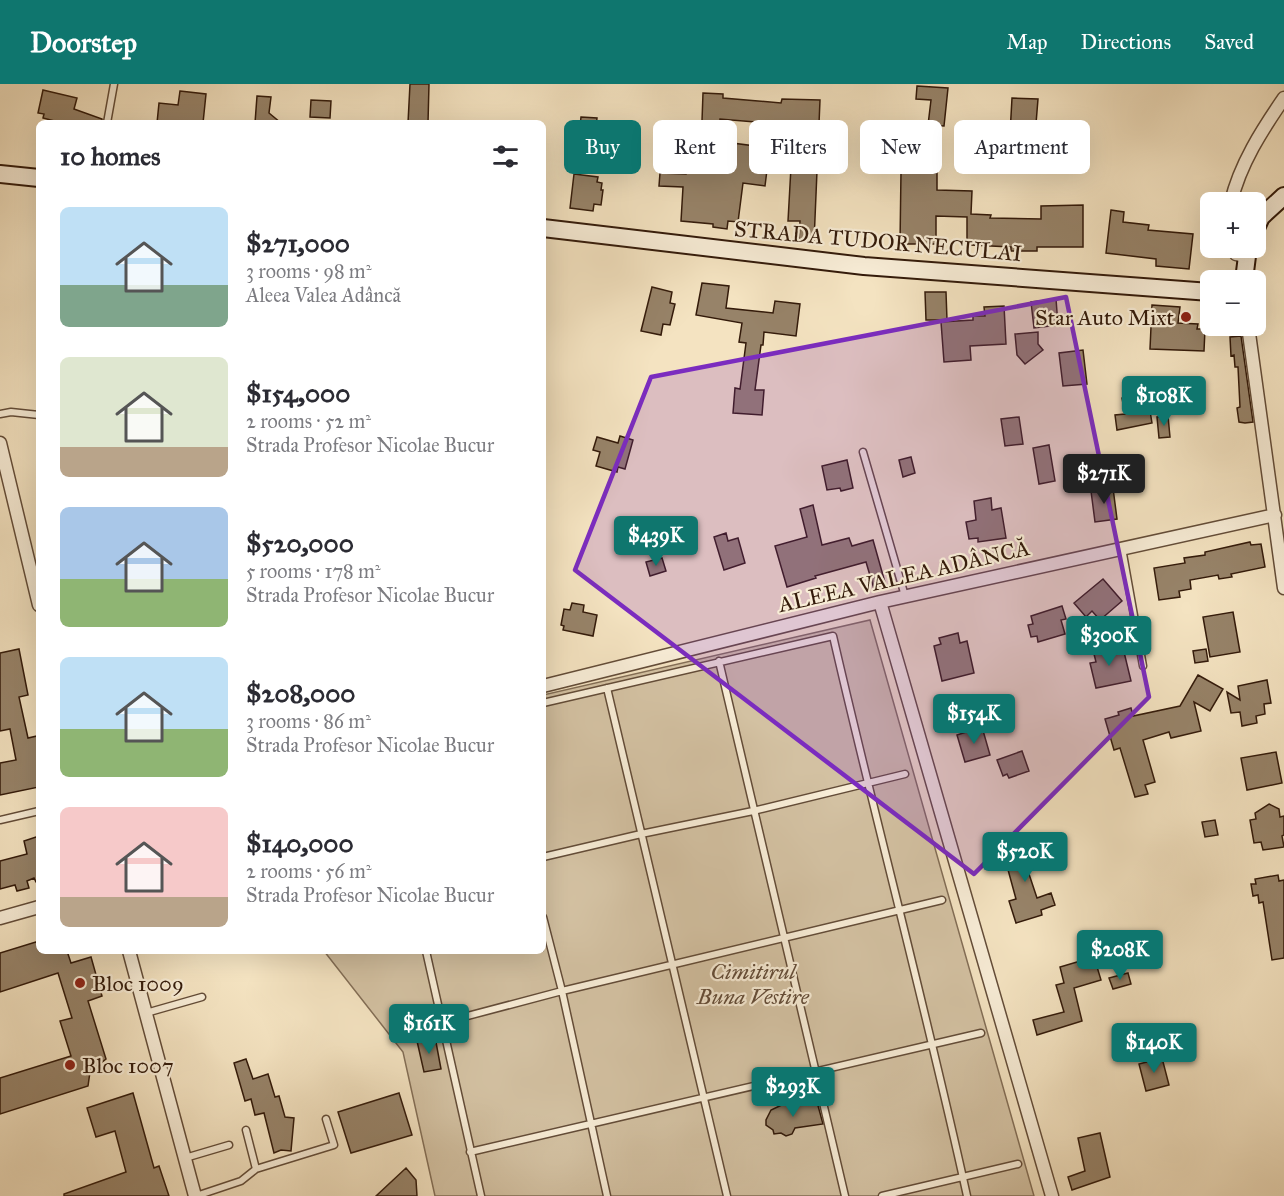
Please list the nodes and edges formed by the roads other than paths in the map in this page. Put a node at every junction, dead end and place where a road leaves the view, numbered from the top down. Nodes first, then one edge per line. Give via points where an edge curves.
1 (114, 84) edge
2 (1284, 98) edge
3 (108, 120) edge
4 (0, 174) edge
5 (36, 178) edge
6 (1234, 192) edge
7 (1284, 196) edge
8 (1266, 212) edge
9 (546, 228) edge
10 (1200, 291) edge
11 (1249, 336) edge
12 (0, 414) edge
13 (36, 415) edge
14 (0, 442) edge
15 (863, 452) dead end
16 (5, 486) edge
17 (1275, 515) junction
18 (1281, 539) edge
19 (1122, 548) junction
20 (1282, 553) edge
21 (1284, 588) edge
22 (36, 594) edge
23 (905, 596) junction
24 (880, 602) junction
25 (719, 661) junction
26 (1143, 666) dead end
27 (546, 685) edge
28 (607, 688) junction
29 (546, 702) edge
30 (905, 774) dead end
31 (867, 783) junction
32 (753, 811) junction
33 (36, 812) edge
34 (0, 820) edge
35 (641, 834) junction
36 (546, 856) edge
37 (942, 900) dead end
38 (36, 908) edge
39 (899, 912) junction
40 (0, 918) edge
41 (546, 929) edge
42 (783, 938) junction
43 (130, 954) edge
44 (427, 954) edge
45 (672, 965) junction
46 (562, 991) junction
47 (202, 997) dead end
48 (146, 1013) junction
49 (441, 1023) junction
50 (981, 1033) dead end
51 (933, 1044) junction
52 (817, 1071) junction
53 (704, 1098) junction
54 (326, 1119) dead end
55 (590, 1124) junction
56 (246, 1130) dead end
57 (229, 1145) dead end
58 (470, 1152) junction
59 (185, 1158) junction
60 (1018, 1164) dead end
61 (256, 1169) junction
62 (963, 1176) junction
63 (196, 1196) edge
64 (481, 1196) edge
65 (607, 1196) edge
66 (727, 1196) edge
67 (845, 1196) edge
68 (882, 1196) edge
69 (967, 1196) edge
70 (1052, 1196) edge

1 - 3 lane
2 - 6 street via 1251,150
4 - 5 street
7 - 8 street
9 - 10 street, STRADA TUDOR NECULAI via 864,266
11 - 17 street
12 - 13 lane
14 - 16 street
15 - 23 lane
16 - 22 street
17 - 18 street
17 - 19 street, ALEEA VALEA ADÂNCĂ
18 - 20 street
19 - 23 street, ALEEA VALEA ADÂNCĂ
19 - 26 lane
20 - 21 street
23 - 24 street, ALEEA VALEA ADÂNCĂ
24 - 27 street, ALEEA VALEA ADÂNCĂ
24 - 70 street
25 - 28 lane
25 - 31 lane via 833,636
25 - 32 lane
28 - 29 lane
28 - 35 lane
30 - 31 lane
31 - 32 lane
31 - 39 lane
32 - 35 lane
32 - 42 lane
33 - 34 lane
35 - 36 lane
35 - 45 lane
37 - 39 lane
38 - 40 street
39 - 42 lane
39 - 51 lane
41 - 46 lane
42 - 45 lane
42 - 52 lane
43 - 48 street
44 - 49 lane
45 - 46 lane
45 - 53 lane
46 - 49 lane
46 - 55 lane
47 - 48 lane
48 - 59 street
49 - 58 lane
50 - 51 lane
51 - 52 lane
51 - 62 lane
52 - 53 lane
52 - 67 lane
53 - 55 lane
53 - 66 lane
54 - 61 lane via 334,1145
55 - 58 lane
55 - 65 lane
56 - 61 lane
57 - 59 lane
58 - 64 lane
59 - 63 street
60 - 62 lane
61 - 63 lane via 241,1180
62 - 68 lane
62 - 69 lane

